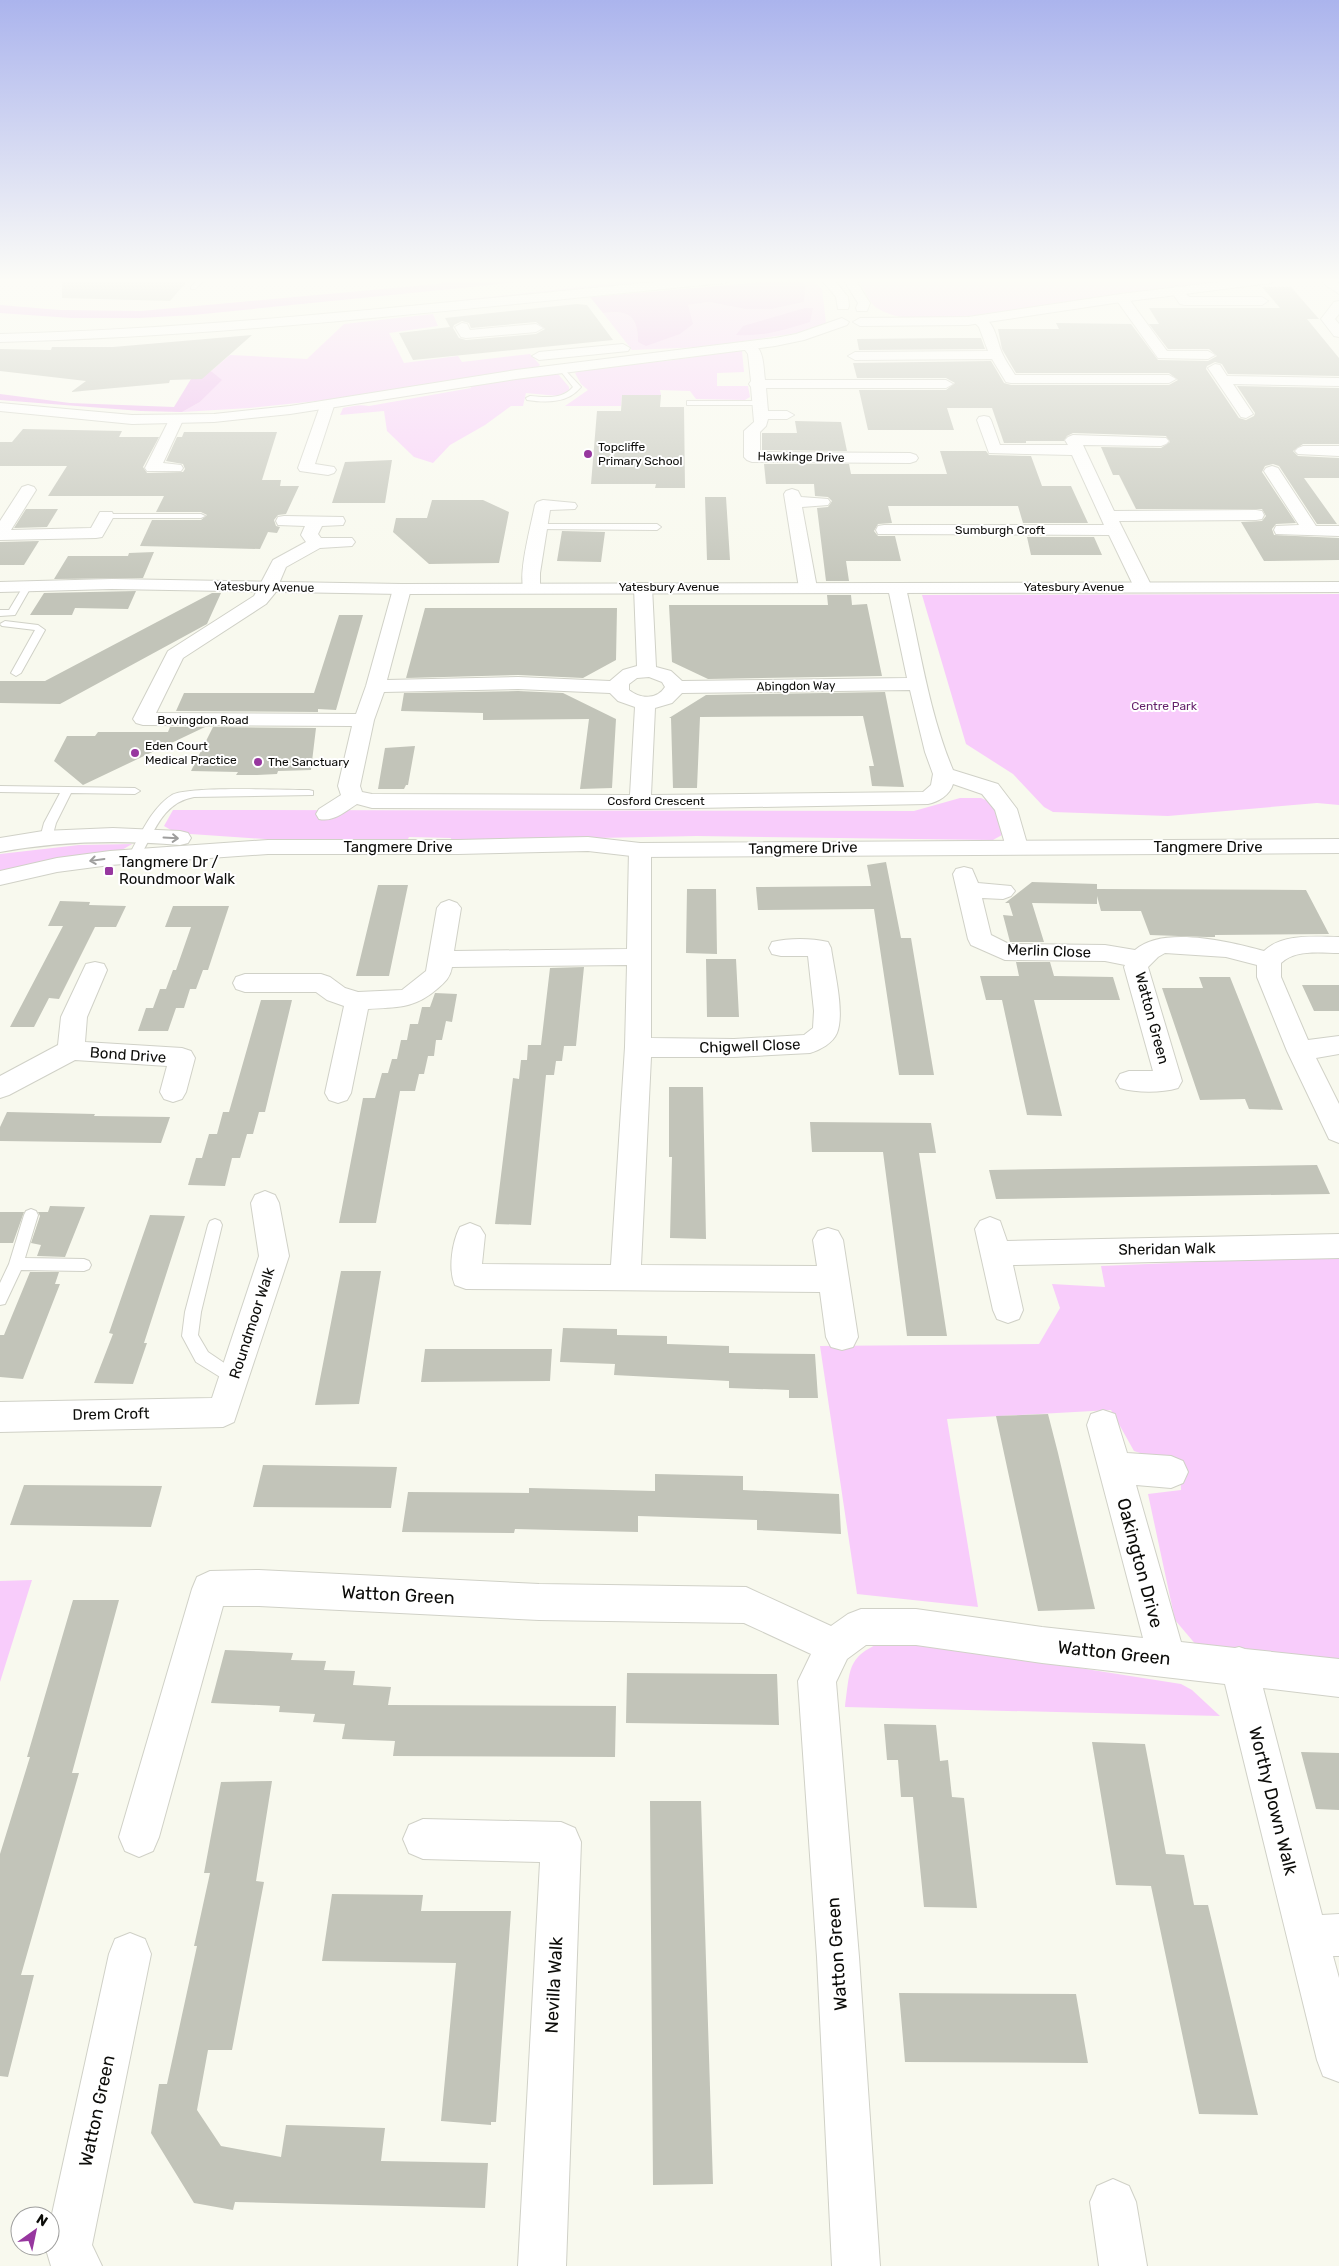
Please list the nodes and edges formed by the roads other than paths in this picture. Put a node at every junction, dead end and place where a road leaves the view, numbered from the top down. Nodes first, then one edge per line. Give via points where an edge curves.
1 (756, 384) edge
2 (451, 385) edge
3 (573, 385) edge
4 (1226, 385) edge
5 (530, 398) dead end
6 (690, 403) dead end
7 (327, 406) junction
8 (0, 407) edge
9 (760, 409) junction
10 (1246, 414) dead end
11 (787, 415) dead end
12 (176, 420) junction
13 (984, 420) dead end
14 (1161, 441) dead end
15 (1077, 450) junction
16 (1303, 451) dead end
17 (1339, 451) edge
18 (910, 458) dead end
19 (175, 468) dead end
20 (328, 470) dead end
21 (1272, 471) dead end
22 (28, 490) dead end
23 (822, 502) dead end
24 (568, 506) dead end
25 (1256, 515) dead end
26 (106, 516) joint
27 (202, 516) dead end
28 (284, 521) dead end
29 (316, 522) junction
30 (337, 522) dead end
31 (1111, 523) junction
32 (539, 527) junction
33 (657, 527) dead end
34 (884, 530) dead end
35 (1282, 530) dead end
36 (1311, 531) junction
37 (1339, 531) edge
38 (0, 535) edge
39 (347, 542) dead end
40 (316, 543) junction
41 (0, 587) edge
42 (27, 587) junction
43 (269, 587) junction
44 (643, 587) junction
45 (1143, 587) junction
46 (1339, 587) edge
47 (530, 588) junction
48 (808, 588) junction
49 (898, 588) junction
50 (402, 589) junction
51 (0, 613) edge
52 (12, 613) junction
53 (3, 627) edge
54 (647, 671) junction
55 (16, 673) dead end
56 (918, 684) junction
57 (376, 686) junction
58 (618, 687) junction
59 (675, 687) junction
60 (645, 702) junction
61 (364, 720) junction
62 (944, 774) junction
63 (0, 789) edge
64 (67, 790) junction
65 (135, 791) dead end
66 (309, 793) dead end
67 (353, 797) junction
68 (640, 802) junction
69 (327, 814) dead end
70 (144, 837) junction
71 (46, 838) junction
72 (0, 845) edge
73 (1339, 846) edge
74 (268, 847) junction
75 (1017, 847) junction
76 (640, 850) junction
77 (134, 857) junction
78 (0, 878) edge
79 (1003, 891) dead end
80 (449, 908) dead end
81 (1339, 945) edge
82 (781, 948) dead end
83 (638, 958) junction
84 (441, 959) junction
85 (1140, 959) junction
86 (1269, 960) junction
87 (95, 970) dead end
88 (246, 983) dead end
89 (357, 1001) junction
90 (1339, 1045) edge
91 (638, 1047) junction
92 (71, 1050) junction
93 (1300, 1051) junction
94 (1129, 1081) dead end
95 (0, 1088) edge
96 (174, 1092) dead end
97 (338, 1094) dead end
98 (1339, 1132) edge
99 (265, 1203) dead end
100 (31, 1214) dead end
101 (215, 1225) dead end
102 (470, 1235) dead end
103 (828, 1240) dead end
104 (1339, 1246) edge
105 (16, 1264) junction
106 (84, 1265) dead end
107 (625, 1276) junction
108 (832, 1278) junction
109 (0, 1299) edge
110 (1008, 1310) dead end
111 (842, 1337) dead end
112 (234, 1378) junction
113 (223, 1412) joint
114 (0, 1417) edge
115 (1103, 1425) dead end
116 (1114, 1467) junction
117 (1171, 1472) dead end
118 (834, 1646) junction
119 (1167, 1658) junction
120 (1238, 1666) junction
121 (1339, 1678) edge
122 (139, 1837) dead end
123 (423, 1840) dead end
124 (1323, 1936) edge
125 (130, 1954) dead end
126 (1339, 2060) edge
127 (1113, 2202) dead end
128 (78, 2266) edge
129 (542, 2266) edge
130 (856, 2266) edge
131 (1123, 2266) edge

1 - 9 main road
2 - 7 main road
3 - 5 lane via 576,387 573,392 566,397
4 - 10 main road
6 - 9 lane
7 - 12 main road
7 - 20 main road via 306,468
8 - 12 main road via 103,418
9 - 11 main road
9 - 18 main road, Hawkinge Drive via 761,423 752,431 752,457 864,453
12 - 19 main road via 153,468
13 - 15 main road via 994,450
14 - 15 main road via 1074,440
15 - 31 main road
16 - 17 main road
21 - 36 main road
22 - 38 main road
23 - 48 main road via 793,498
24 - 32 main road via 543,505
25 - 31 main road, Sumburgh Croft
26 - 27 lane
26 - 38 main road via 96,533
28 - 29 main road
29 - 30 main road
29 - 40 main road via 310,534
31 - 34 main road, Sumburgh Croft
31 - 45 main road
32 - 33 lane
32 - 47 main road
35 - 36 main road
36 - 37 main road
39 - 40 main road
40 - 43 main road via 278,564
41 - 42 main road, Yatesbury Avenue
42 - 43 main road, Yatesbury Avenue via 112,584
42 - 52 lane
43 - 50 main road, Yatesbury Avenue
43 - 61 main road, Bovingdon Road via 260,600 175,655 143,719
44 - 47 main road, Yatesbury Avenue
44 - 48 main road, Yatesbury Avenue
44 - 54 main road
45 - 46 main road, Yatesbury Avenue
45 - 49 main road, Yatesbury Avenue
47 - 50 main road, Yatesbury Avenue
48 - 49 main road, Yatesbury Avenue
49 - 56 main road
50 - 57 main road
51 - 52 lane
52 - 53 lane
53 - 55 lane via 40,630
54 - 58 main road via 623,678
54 - 59 main road via 663,674
56 - 59 main road, Abingdon Way
56 - 62 main road via 935,752
57 - 58 main road via 518,682
57 - 61 main road
58 - 60 main road via 628,699
59 - 60 main road via 662,700
60 - 68 main road
61 - 67 main road via 349,786
62 - 68 main road, Cosford Crescent via 941,788 928,798
62 - 75 main road via 990,789 1006,809
63 - 64 lane
64 - 65 lane
64 - 71 lane
66 - 70 lane via 177,797 157,816
67 - 68 main road, Cosford Crescent via 372,801
67 - 69 main road
70 - 71 main road, Tangmere Drive
70 -> 74 main road, Tangmere Drive
70 - 77 lane
71 - 72 main road, Tangmere Drive
73 - 75 main road, Tangmere Drive
74 - 76 main road, Tangmere Drive via 588,844
74 - 77 main road, Tangmere Drive
75 - 76 main road, Tangmere Drive
76 - 83 main road
77 -> 78 main road, Tangmere Drive via 57,865
79 - 85 main road, Merlin Close via 966,882 980,939 992,946 1005,952 1105,953
80 - 84 main road
81 - 86 main road via 1281,949
82 - 91 main road, Chigwell Close via 819,948 827,1011 825,1032 810,1044 734,1048
83 - 84 main road
83 - 91 main road
84 - 89 main road via 438,974 406,998
85 - 86 main road, Watton Green via 1162,945 1226,949
85 - 94 main road, Watton Green via 1136,967 1170,1081
86 - 93 main road via 1269,977
87 - 92 main road, Bond Drive via 74,1017
88 - 89 main road via 321,983 336,994
89 - 97 main road
90 - 93 main road
91 - 107 main road
92 - 95 main road, Bond Drive
92 - 96 main road, Bond Drive via 182,1058
93 - 98 main road
99 - 112 main road, Roundmoor Walk via 274,1256
100 - 105 lane
101 - 112 lane via 190,1336 202,1357
102 - 107 main road via 466,1276
103 - 108 main road
104 - 110 main road, Sheridan Walk via 993,1241
105 - 106 lane
105 - 109 lane
107 - 108 main road
108 - 111 main road
112 - 113 main road, Roundmoor Walk
113 - 114 main road, Drem Croft
115 - 116 main road, Oakington Drive
116 - 117 main road
116 - 119 main road, Oakington Drive
118 - 119 main road, Watton Green via 861,1627 916,1627
118 - 122 main road, Watton Green via 746,1605 539,1602 259,1588 210,1589
118 - 130 main road, Watton Green via 817,1681 838,1957
119 - 120 main road, Watton Green
120 - 121 main road, Watton Green
120 - 124 main road, Worthy Down Walk
123 - 129 main road, Nevilla Walk via 561,1842
124 - 126 main road, Worthy Down Walk
125 - 128 main road, Watton Green via 68,2249
127 - 131 main road

